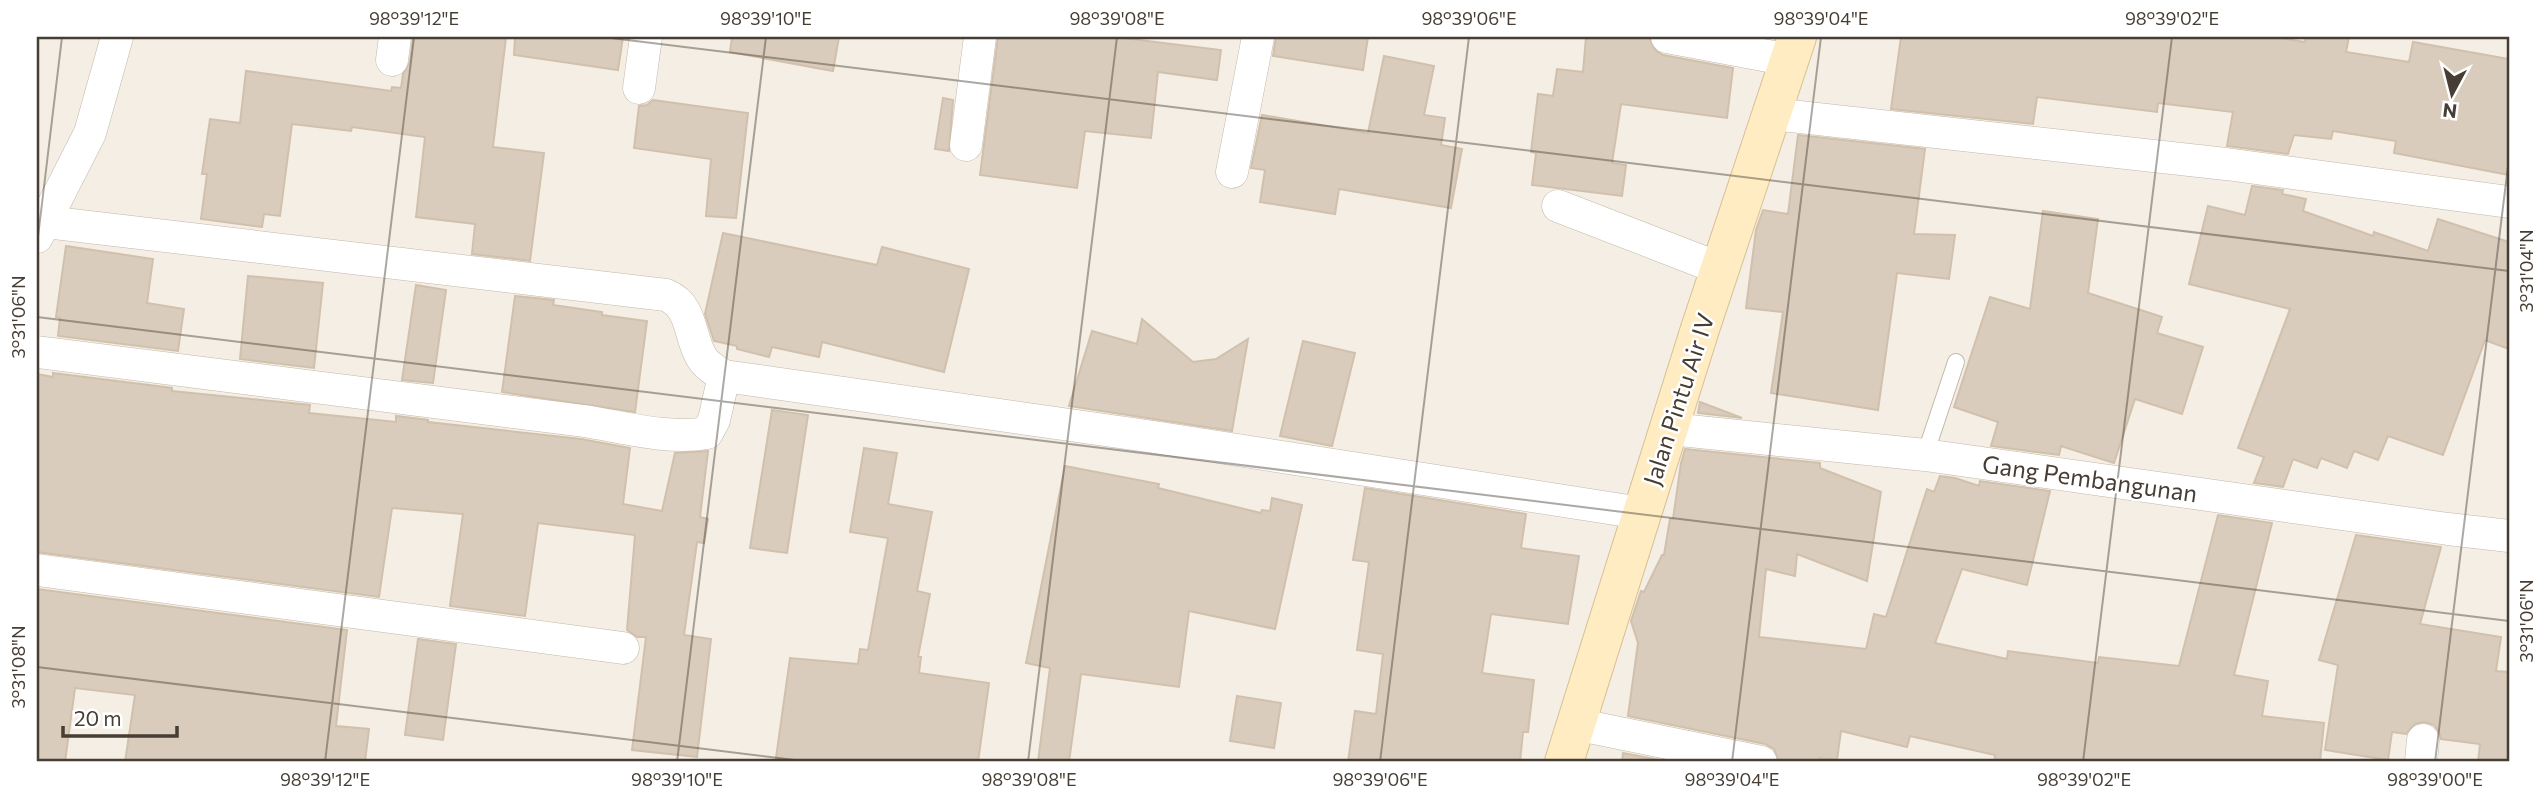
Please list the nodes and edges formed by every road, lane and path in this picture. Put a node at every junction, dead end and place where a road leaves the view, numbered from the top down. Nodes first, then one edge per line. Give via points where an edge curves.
1 (117, 37) edge
2 (646, 37) edge
3 (979, 37) edge
4 (1258, 37) edge
5 (1667, 37) edge
6 (1793, 48) edge
7 (639, 88) dead end
8 (1772, 114) junction
9 (966, 145) dead end
10 (1232, 172) dead end
11 (2509, 202) edge
12 (1558, 206) dead end
13 (41, 230) edge
14 (1721, 269) junction
15 (37, 352) edge
16 (1956, 362) dead end
17 (724, 376) junction
18 (1670, 429) junction
19 (1925, 455) junction
20 (1642, 513) junction
21 (2509, 536) edge
22 (37, 570) edge
23 (623, 648) dead end
24 (1575, 724) junction
25 (1564, 762) edge
26 (1760, 762) edge

1 - 13 street via 90,133
2 - 7 street
3 - 9 street
4 - 10 street
5 - 6 street
6 - 8 main road, Jalan Pintu Air IV
8 - 11 street via 2226,164
8 - 14 main road, Jalan Pintu Air IV
12 - 14 street
13 - 17 street via 666,295 682,306 707,365
14 - 18 main road, Jalan Pintu Air IV
15 - 17 street via 695,435 707,433 714,420
16 - 19 lane
17 - 20 street
18 - 19 street, Gang Pembangunan
18 - 20 main road, Jalan Pintu Air IV
19 - 21 street, Gang Pembangunan
20 - 24 main road, Jalan Pintu Air IV
22 - 23 street
24 - 25 main road, Jalan Pintu Air IV
24 - 26 street

